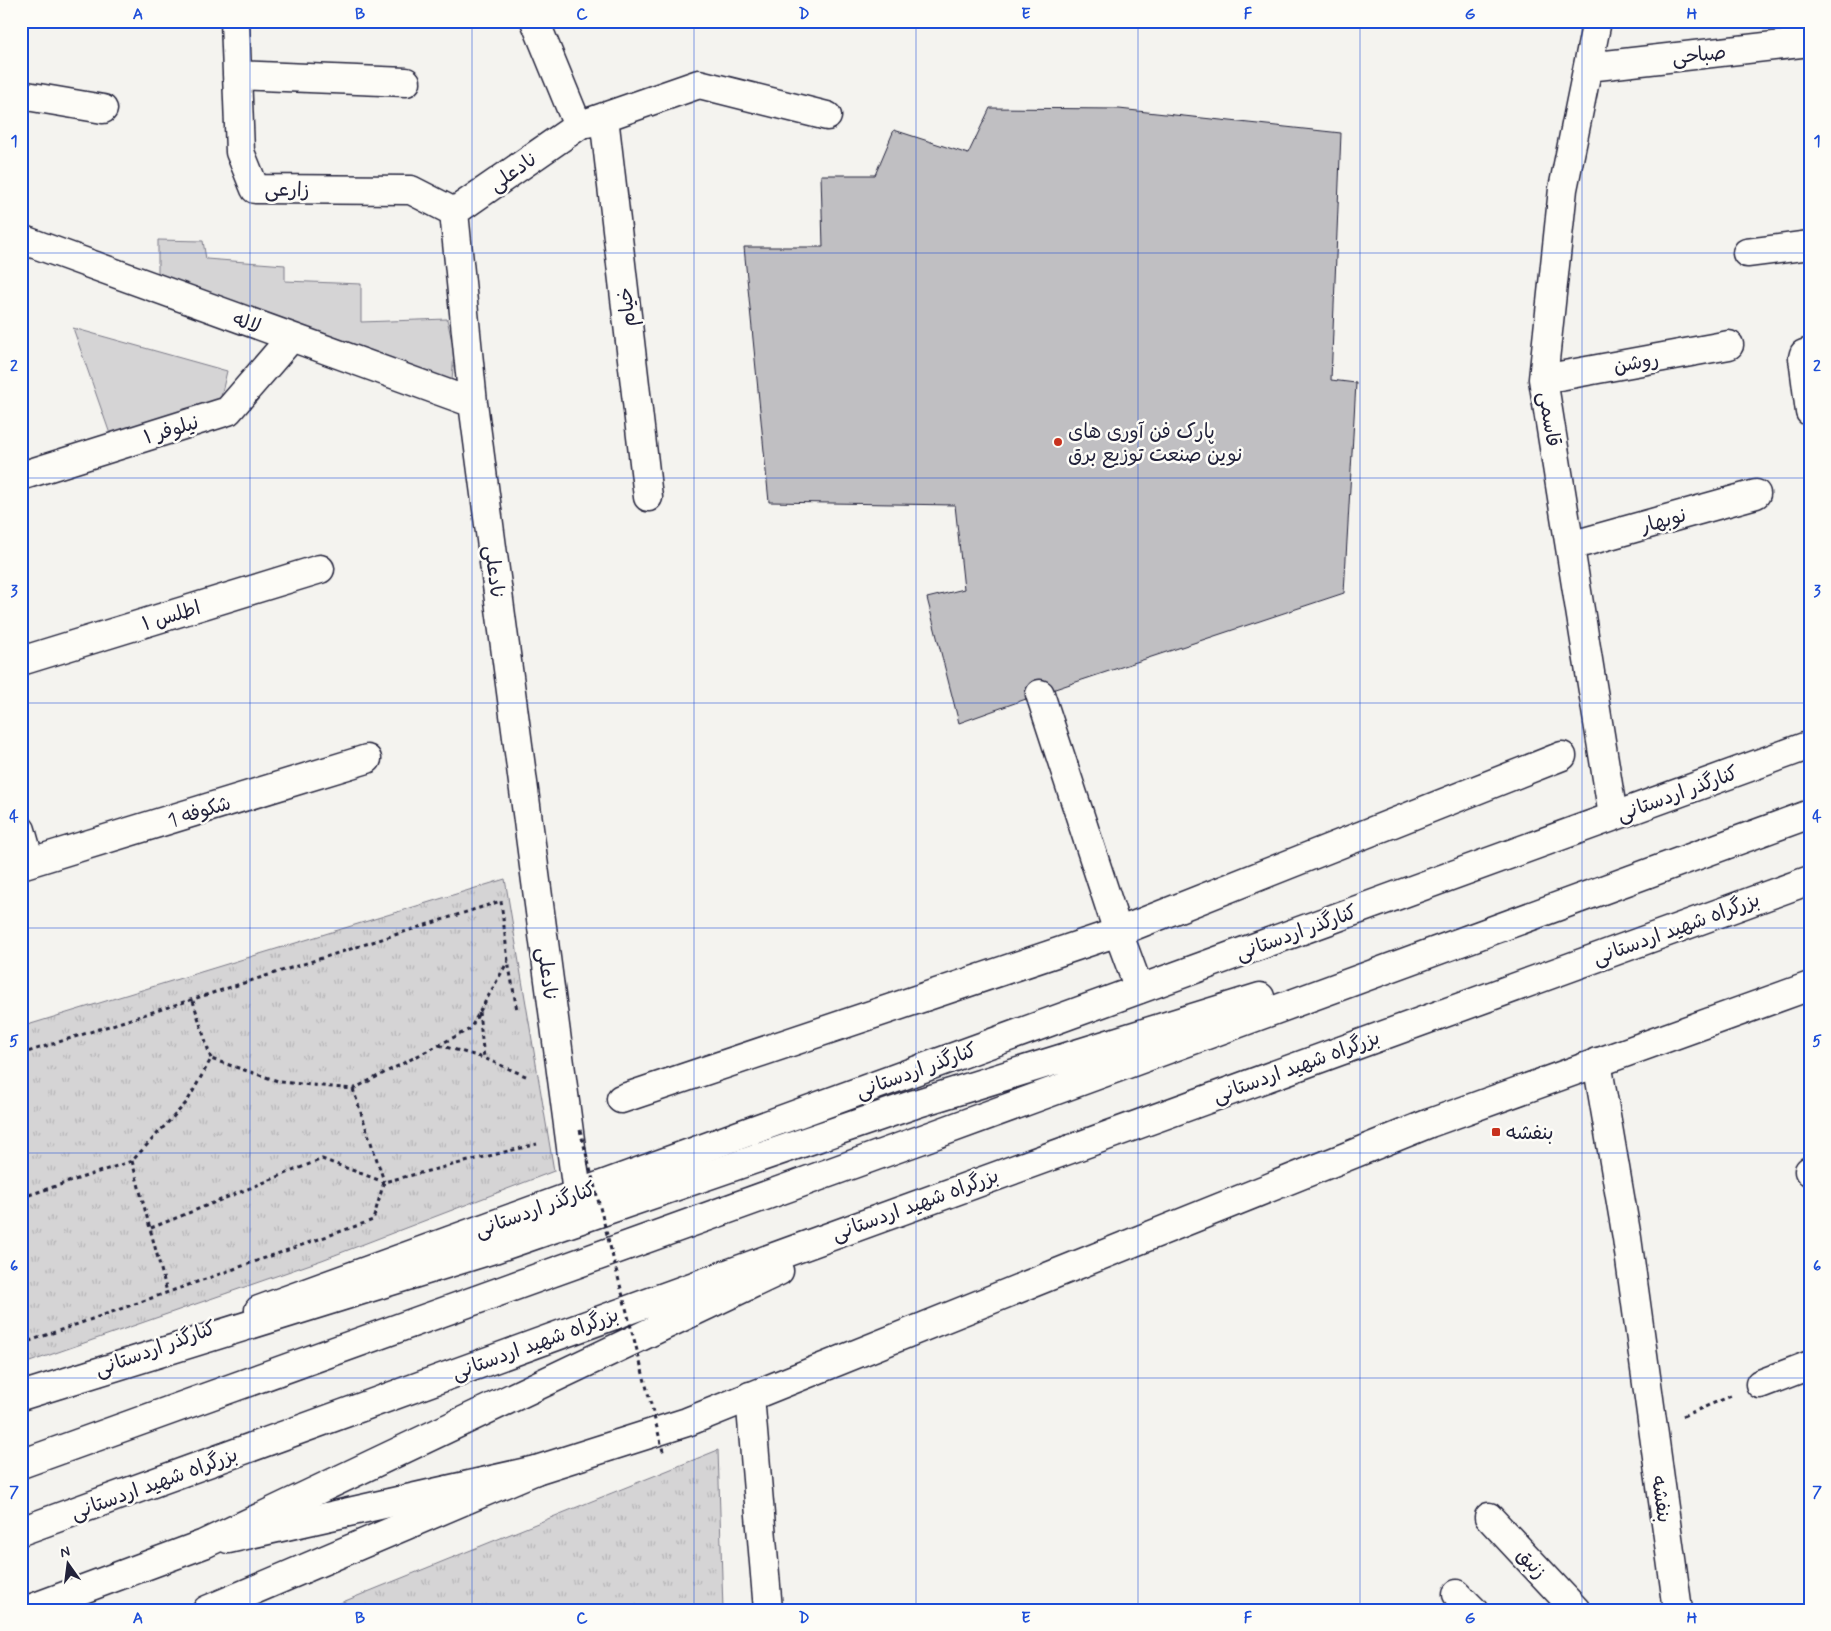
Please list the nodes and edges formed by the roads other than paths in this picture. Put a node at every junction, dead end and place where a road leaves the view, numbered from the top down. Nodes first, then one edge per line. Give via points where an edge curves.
1 (235, 21) edge
2 (534, 21) edge
3 (1597, 21) edge
4 (1810, 42) edge
5 (1588, 67) junction
6 (237, 75) junction
7 (406, 82) dead end
8 (21, 95) edge
9 (103, 109) dead end
10 (827, 116) dead end
11 (604, 117) junction
12 (578, 126) junction
13 (454, 212) junction
14 (22, 240) edge
15 (1810, 245) edge
16 (1747, 253) dead end
17 (291, 338) junction
18 (1729, 345) dead end
19 (1810, 352) edge
20 (1543, 379) junction
21 (473, 403) junction
22 (1810, 412) edge
23 (21, 476) edge
24 (1756, 494) dead end
25 (648, 496) dead end
26 (1570, 546) junction
27 (320, 569) dead end
28 (21, 661) edge
29 (1040, 694) dead end
30 (1810, 744) edge
31 (1562, 756) dead end
32 (367, 759) dead end
33 (1810, 814) edge
34 (1613, 816) junction
35 (21, 830) edge
36 (26, 864) edge
37 (1810, 880) edge
38 (1596, 893) junction
39 (1118, 932) junction
40 (1810, 986) edge
41 (1140, 989) junction
42 (1597, 1062) junction
43 (621, 1099) dead end
44 (577, 1194) junction
45 (935, 1197) junction
46 (1810, 1365) edge
47 (1760, 1384) road end
48 (50, 1386) junction
49 (21, 1396) edge
50 (750, 1396) junction
51 (21, 1464) edge
52 (536, 1470) junction
53 (1489, 1517) dead end
54 (21, 1531) edge
55 (204, 1544) junction
56 (27, 1610) edge
57 (207, 1610) edge
58 (768, 1610) edge
59 (1576, 1610) edge
60 (1678, 1610) edge

1 - 6 main road, زارعی
2 - 12 main road
3 - 5 main road, قاسمی
4 - 5 main road, صباحی
5 - 20 main road, قاسمی via 1564,189
6 - 7 main road
6 - 13 main road, زارعی via 240,152 255,189 411,190
8 - 9 main road
10 - 11 main road, نادعلی via 699,84
11 - 12 main road, نادعلی
11 - 25 main road, خیام
12 - 13 main road, نادعلی
13 - 21 main road, نادعلی
14 - 17 main road, لاله
15 - 16 main road
17 - 21 main road, لاله
17 - 23 main road, نیلوفر ۱ via 228,411
18 - 20 main road, روشن
19 - 22 main road via 1803,358
20 - 26 main road, قاسمی
21 - 44 main road, نادعلی
24 - 26 main road, نوبهار
26 - 34 main road, قاسمی
27 - 28 main road, اطلس ۱
29 - 39 main road
30 - 34 main road, کنارگذر اردستانی
31 - 39 main road
32 - 36 main road, شکوفه 1
33 - 38 main road
34 - 41 main road, کنارگذر اردستانی
35 - 36 main road
37 - 45 main road, بزرگراه شهید اردستانی
38 - 48 main road via 915,1104 494,1249
38 - 51 main road
39 - 41 main road
39 - 43 main road
40 - 42 main road
41 - 44 main road, کنارگذر اردستانی
42 - 50 main road via 1430,1123
42 - 60 main road, بنفشه via 1627,1238
44 - 48 main road, کنارگذر اردستانی
45 - 54 main road, بزرگراه شهید اردستانی
45 - 55 main road
46 - 47 main road
48 - 49 main road, کنارگذر اردستانی
50 - 52 main road via 687,1422
50 - 58 main road
52 - 55 main road
52 - 57 main road
53 - 59 main road, زنبق
55 - 56 main road

